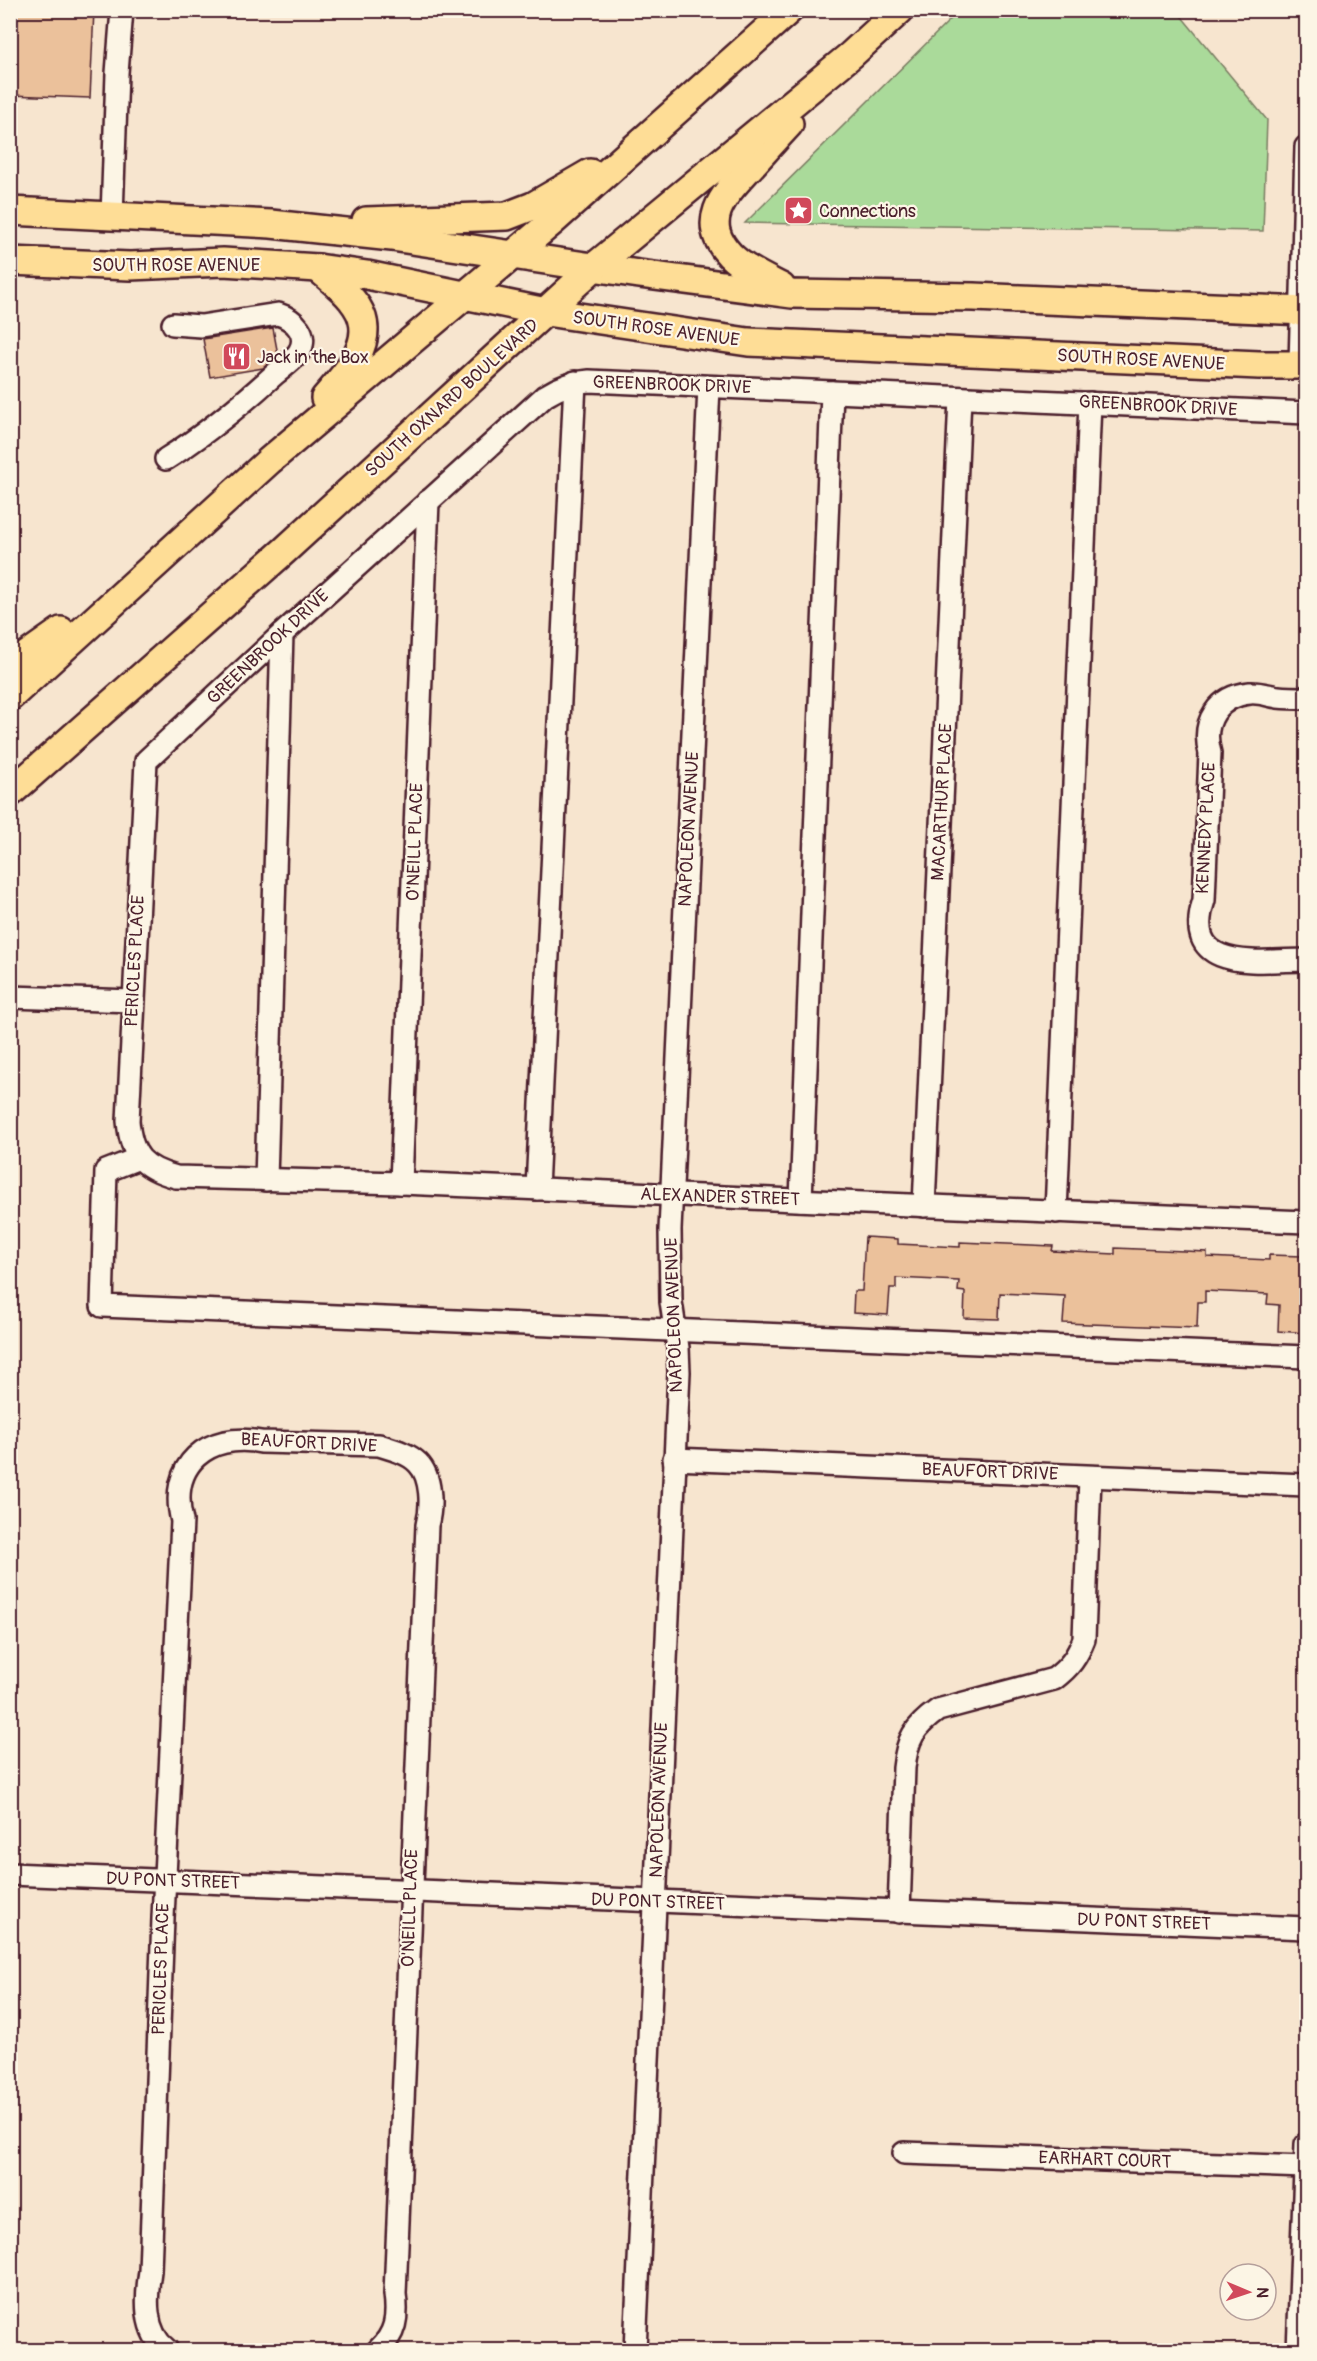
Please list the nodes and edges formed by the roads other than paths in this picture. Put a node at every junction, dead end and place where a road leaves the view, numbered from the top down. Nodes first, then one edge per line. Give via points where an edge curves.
1 (122, 10) edge
2 (789, 10) edge
3 (900, 10) edge
4 (851, 55) junction
5 (638, 145) junction
6 (1306, 147) edge
7 (10, 211) edge
8 (112, 216) junction
9 (271, 224) junction
10 (512, 256) junction
11 (10, 261) edge
12 (594, 267) junction
13 (318, 268) junction
14 (792, 294) junction
15 (467, 295) junction
16 (1304, 311) edge
17 (546, 312) junction
18 (173, 324) dead end
19 (1303, 364) edge
20 (575, 382) junction
21 (709, 387) junction
22 (832, 392) junction
23 (960, 398) junction
24 (1090, 403) junction
25 (1306, 413) edge
26 (166, 459) dead end
27 (269, 461) junction
28 (428, 501) junction
29 (153, 567) junction
30 (282, 634) junction
31 (10, 667) edge
32 (10, 697) edge
33 (1306, 698) edge
34 (146, 761) joint
35 (10, 793) edge
36 (1306, 960) edge
37 (10, 998) edge
38 (133, 1001) junction
39 (139, 1158) junction
40 (266, 1180) junction
41 (401, 1183) junction
42 (537, 1189) junction
43 (673, 1195) junction
44 (801, 1200) junction
45 (924, 1206) junction
46 (1056, 1212) junction
47 (1306, 1222) edge
48 (674, 1329) junction
49 (1306, 1357) edge
50 (200, 1453) joint
51 (674, 1459) junction
52 (418, 1463) joint
53 (1090, 1476) junction
54 (1306, 1485) edge
55 (10, 1874) edge
56 (165, 1881) junction
57 (410, 1891) junction
58 (655, 1902) junction
59 (899, 1912) junction
60 (1306, 1928) edge
61 (1306, 2144) edge
62 (904, 2152) dead end
63 (1305, 2167) edge
64 (1304, 2293) edge
65 (163, 2348) edge
66 (378, 2350) edge
67 (635, 2350) edge
68 (1298, 2350) edge

1 - 8 street
2 - 5 main road
3 - 4 main road, SOUTH OXNARD BOULEVARD
4 - 12 main road, SOUTH OXNARD BOULEVARD
4 - 14 main road via 721,198 715,221 718,237 729,254
5 - 9 main road via 533,206 507,216
5 - 10 main road
6 - 16 street
7 - 8 main road
8 - 9 main road
9 - 10 main road via 392,237
10 - 12 main road
10 - 15 main road
11 - 13 main road, SOUTH ROSE AVENUE via 130,266 223,262
12 - 14 main road
12 - 17 main road, SOUTH OXNARD BOULEVARD
13 - 15 main road, SOUTH ROSE AVENUE
13 - 27 main road via 361,313 364,340 348,372
14 - 16 main road via 974,297
15 - 17 main road, SOUTH ROSE AVENUE
15 - 27 main road
16 - 19 street
17 - 19 main road, SOUTH ROSE AVENUE via 748,342 1247,365
17 - 35 main road, SOUTH OXNARD BOULEVARD
18 - 26 street via 201,326 278,314 298,325 302,338 299,352 253,394
20 - 21 street, GREENBROOK DRIVE
20 - 28 street, GREENBROOK DRIVE via 545,396
20 - 42 street
21 - 22 street, GREENBROOK DRIVE
21 - 43 street, NAPOLEON AVENUE
22 - 23 street, GREENBROOK DRIVE
22 - 44 street
23 - 24 street, GREENBROOK DRIVE
23 - 45 street, MACARTHUR PLACE
24 - 25 street, GREENBROOK DRIVE
24 - 46 street
27 - 29 main road
28 - 30 street, GREENBROOK DRIVE
28 - 41 street, O'NEILL PLACE
29 - 31 main road
29 - 32 main road
30 - 34 street, GREENBROOK DRIVE
30 - 40 street
33 - 36 street, KENNEDY PLACE via 1250,693 1232,697 1218,706 1210,719 1204,900 1199,913 1204,941 1229,959
34 - 38 street, PERICLES PLACE
37 - 38 street
38 - 39 street, PERICLES PLACE via 128,1122
39 - 40 street, ALEXANDER STREET via 156,1172 176,1176
39 - 48 street via 106,1171 102,1306
40 - 41 street, ALEXANDER STREET
41 - 42 street, ALEXANDER STREET
42 - 43 street, ALEXANDER STREET
43 - 44 street, ALEXANDER STREET
43 - 48 street, NAPOLEON AVENUE via 670,1230
44 - 45 street, ALEXANDER STREET
45 - 46 street, ALEXANDER STREET
46 - 47 street, ALEXANDER STREET
48 - 49 street
48 - 51 street, NAPOLEON AVENUE via 679,1372
50 - 52 street, BEAUFORT DRIVE via 224,1440 243,1438 261,1442 379,1445
50 - 56 street, PERICLES PLACE via 184,1476 179,1494 182,1521
51 - 53 street, BEAUFORT DRIVE
51 - 58 street, NAPOLEON AVENUE
52 - 57 street, O'NEILL PLACE via 431,1502
53 - 54 street, BEAUFORT DRIVE
53 - 59 street via 1084,1639 1077,1656 1054,1679 938,1710 922,1721 911,1736 904,1768
55 - 56 street, DU PONT STREET
56 - 57 street, DU PONT STREET
56 - 65 street, PERICLES PLACE via 146,2294 152,2331
57 - 58 street, DU PONT STREET
57 - 66 street, O'NEILL PLACE via 397,2312 395,2326
58 - 59 street, DU PONT STREET
58 - 67 street, NAPOLEON AVENUE
59 - 60 street, DU PONT STREET
61 - 63 street
62 - 63 street, EARHART COURT
63 - 64 street
64 - 68 street

